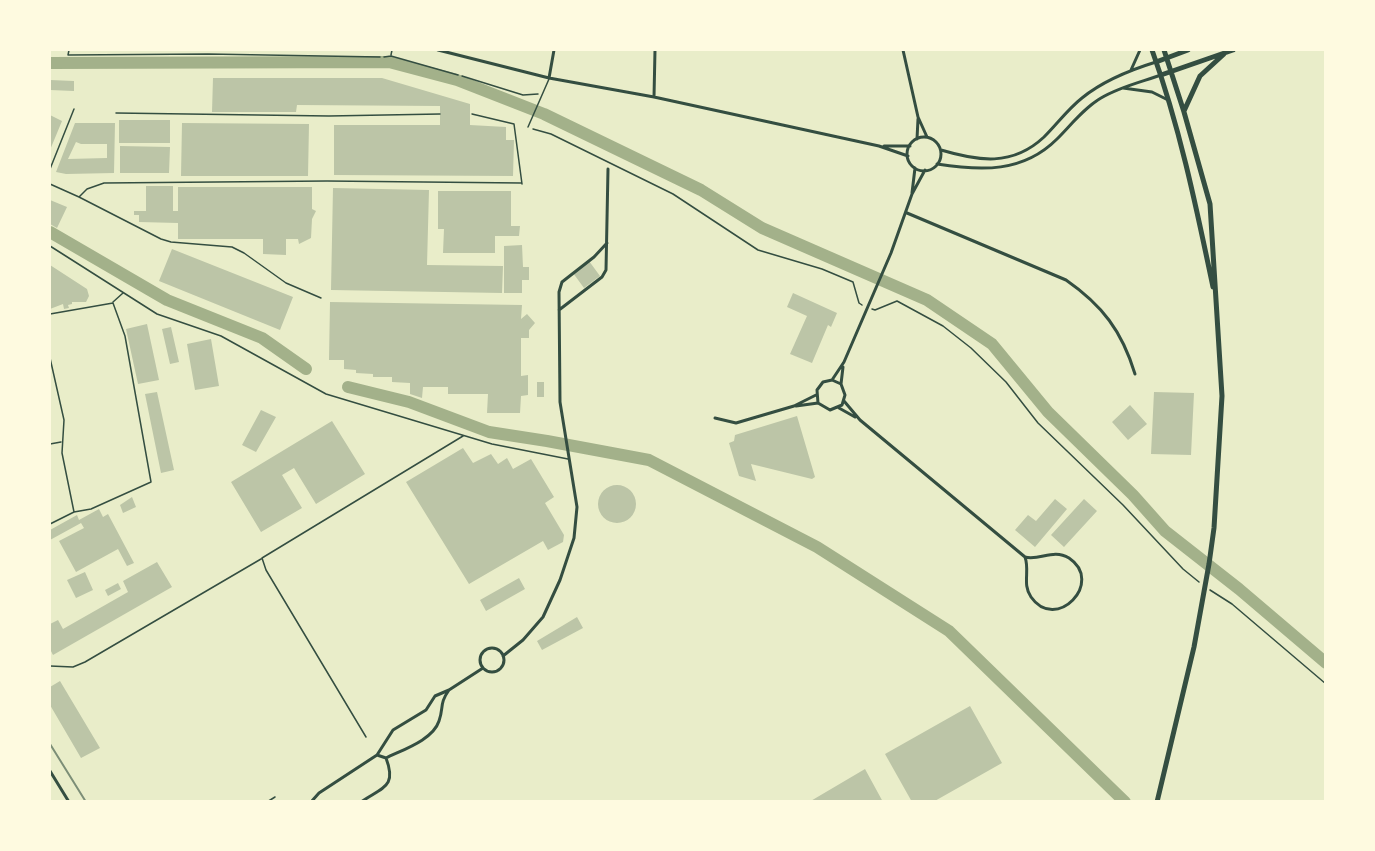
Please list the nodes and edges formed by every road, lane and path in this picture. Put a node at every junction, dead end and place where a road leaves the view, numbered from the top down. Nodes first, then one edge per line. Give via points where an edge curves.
1 (69, 50) edge
2 (392, 50) edge
3 (438, 50) edge
4 (554, 50) edge
5 (656, 50) edge
6 (903, 50) edge
7 (1140, 50) edge
8 (1152, 50) edge
9 (1164, 50) edge
10 (1188, 50) edge
11 (1233, 50) edge
12 (1226, 53) junction
13 (391, 56) junction
14 (384, 57) joint
15 (1166, 57) junction
16 (1156, 62) junction
17 (1131, 70) junction
18 (1171, 72) junction
19 (458, 75) joint
20 (1161, 75) junction
21 (549, 78) junction
22 (1121, 88) junction
23 (543, 93) junction
24 (654, 98) junction
25 (1168, 100) junction
26 (74, 109) dead end
27 (1184, 112) junction
28 (116, 113) dead end
29 (440, 114) dead end
30 (472, 114) dead end
31 (918, 117) junction
32 (528, 127) joint
33 (927, 137) junction
34 (917, 139) junction
35 (879, 146) junction
36 (910, 146) junction
37 (941, 150) junction
38 (908, 156) junction
39 (937, 164) junction
40 (915, 168) junction
41 (50, 169) edge
42 (608, 169) dead end
43 (925, 170) junction
44 (50, 184) edge
45 (912, 194) junction
46 (79, 197) junction
47 (907, 213) junction
48 (607, 243) junction
49 (50, 246) edge
50 (123, 293) junction
51 (321, 298) dead end
52 (113, 303) junction
53 (1216, 304) junction
54 (867, 307) junction
55 (559, 310) junction
56 (50, 314) edge
57 (50, 358) edge
58 (844, 362) junction
59 (1135, 374) dead end
60 (832, 380) junction
61 (840, 384) junction
62 (816, 395) junction
63 (844, 401) junction
64 (818, 404) junction
65 (794, 406) junction
66 (839, 408) junction
67 (715, 418) dead end
68 (860, 420) junction
69 (465, 436) junction
70 (62, 442) junction
71 (50, 444) edge
72 (569, 459) junction
73 (74, 512) junction
74 (50, 524) edge
75 (1025, 557) junction
76 (262, 558) junction
77 (1202, 584) dead end
78 (1211, 591) dead end
79 (503, 656) junction
80 (50, 666) edge
81 (483, 668) junction
82 (1326, 684) edge
83 (448, 690) junction
84 (366, 737) dead end
85 (377, 755) junction
86 (386, 758) junction
87 (50, 771) edge
88 (275, 797) dead end
89 (69, 801) edge
90 (267, 801) edge
91 (310, 801) edge
92 (361, 801) edge
93 (1157, 801) edge

1 - 14 path via 68,55
2 - 13 lane
3 - 21 street
4 - 21 street
5 - 24 street
6 - 31 street
7 - 17 street
8 - 16 main road
9 - 15 main road
10 - 15 main road
11 - 12 main road
12 - 18 main road
12 - 27 main road via 1200,76
13 - 14 lane
13 - 19 lane
15 - 16 main road
15 - 18 main road
16 - 17 street
16 - 20 main road
17 - 37 street via 1084,96 1042,138 1012,156 980,160
18 - 20 main road
18 - 27 main road
19 - 23 path via 523,95
20 - 22 street
20 - 25 main road
21 - 23 lane
21 - 24 street
22 - 25 street via 1152,92
22 - 39 street via 1089,106 1045,150 1024,162 981,170
23 - 32 lane
24 - 35 street
25 - 53 main road via 1193,187
26 - 41 lane
27 - 53 main road via 1210,204
28 - 29 lane
30 - 46 lane via 514,124 521,183 104,183 87,189
31 - 33 street
31 - 34 street
32 - 54 path via 551,134 673,194 758,250 853,282 859,303
33 - 34 street
33 - 37 street
34 - 36 street
35 - 36 street
35 - 38 street
36 - 38 street
37 - 39 street
38 - 40 street
39 - 43 street
40 - 43 street
40 - 45 street
42 - 48 street
43 - 45 street
44 - 46 lane
45 - 47 street
46 - 51 lane via 162,239 235,249 286,283
47 - 54 street
47 - 59 street via 1066,279 1086,293 1115,327
48 - 55 street via 562,282
48 - 55 street via 604,275
49 - 50 lane
50 - 52 lane
50 - 69 lane via 156,314 242,346 326,394
52 - 56 lane
52 - 73 lane via 136,389 151,482 90,509
53 - 93 main road via 1222,396 1214,528 1186,687
54 - 58 street
54 - 77 path via 875,310 897,301 943,326 971,348 1006,382 1038,423
55 - 72 street via 560,402
57 - 70 lane via 64,420
58 - 60 street
58 - 61 street
60 - 61 street
60 - 62 street via 823,382
61 - 63 street
62 - 64 street
62 - 65 street
63 - 66 street
63 - 68 street
64 - 65 street
64 - 66 street via 830,410
65 - 67 street via 736,423
66 - 68 street
68 - 75 street
69 - 72 lane
69 - 76 lane
70 - 71 lane
70 - 73 lane
72 - 79 street via 577,521 561,580 543,617 524,640
73 - 74 lane
75 - 75 street via 1027,588 1035,601 1056,609 1076,598 1081,577 1072,561 1057,554 1037,559
76 - 80 lane via 85,662 73,667
76 - 84 lane
78 - 82 path via 1232,604
79 - 81 street via 499,669 492,672
79 - 81 street via 496,649 486,650 480,659
81 - 83 street
83 - 85 street via 435,696 426,710 393,730
83 - 86 street via 440,706 438,724 431,733
85 - 86 street
85 - 91 street
86 - 92 street via 391,774 388,783
87 - 89 street
88 - 90 lane

